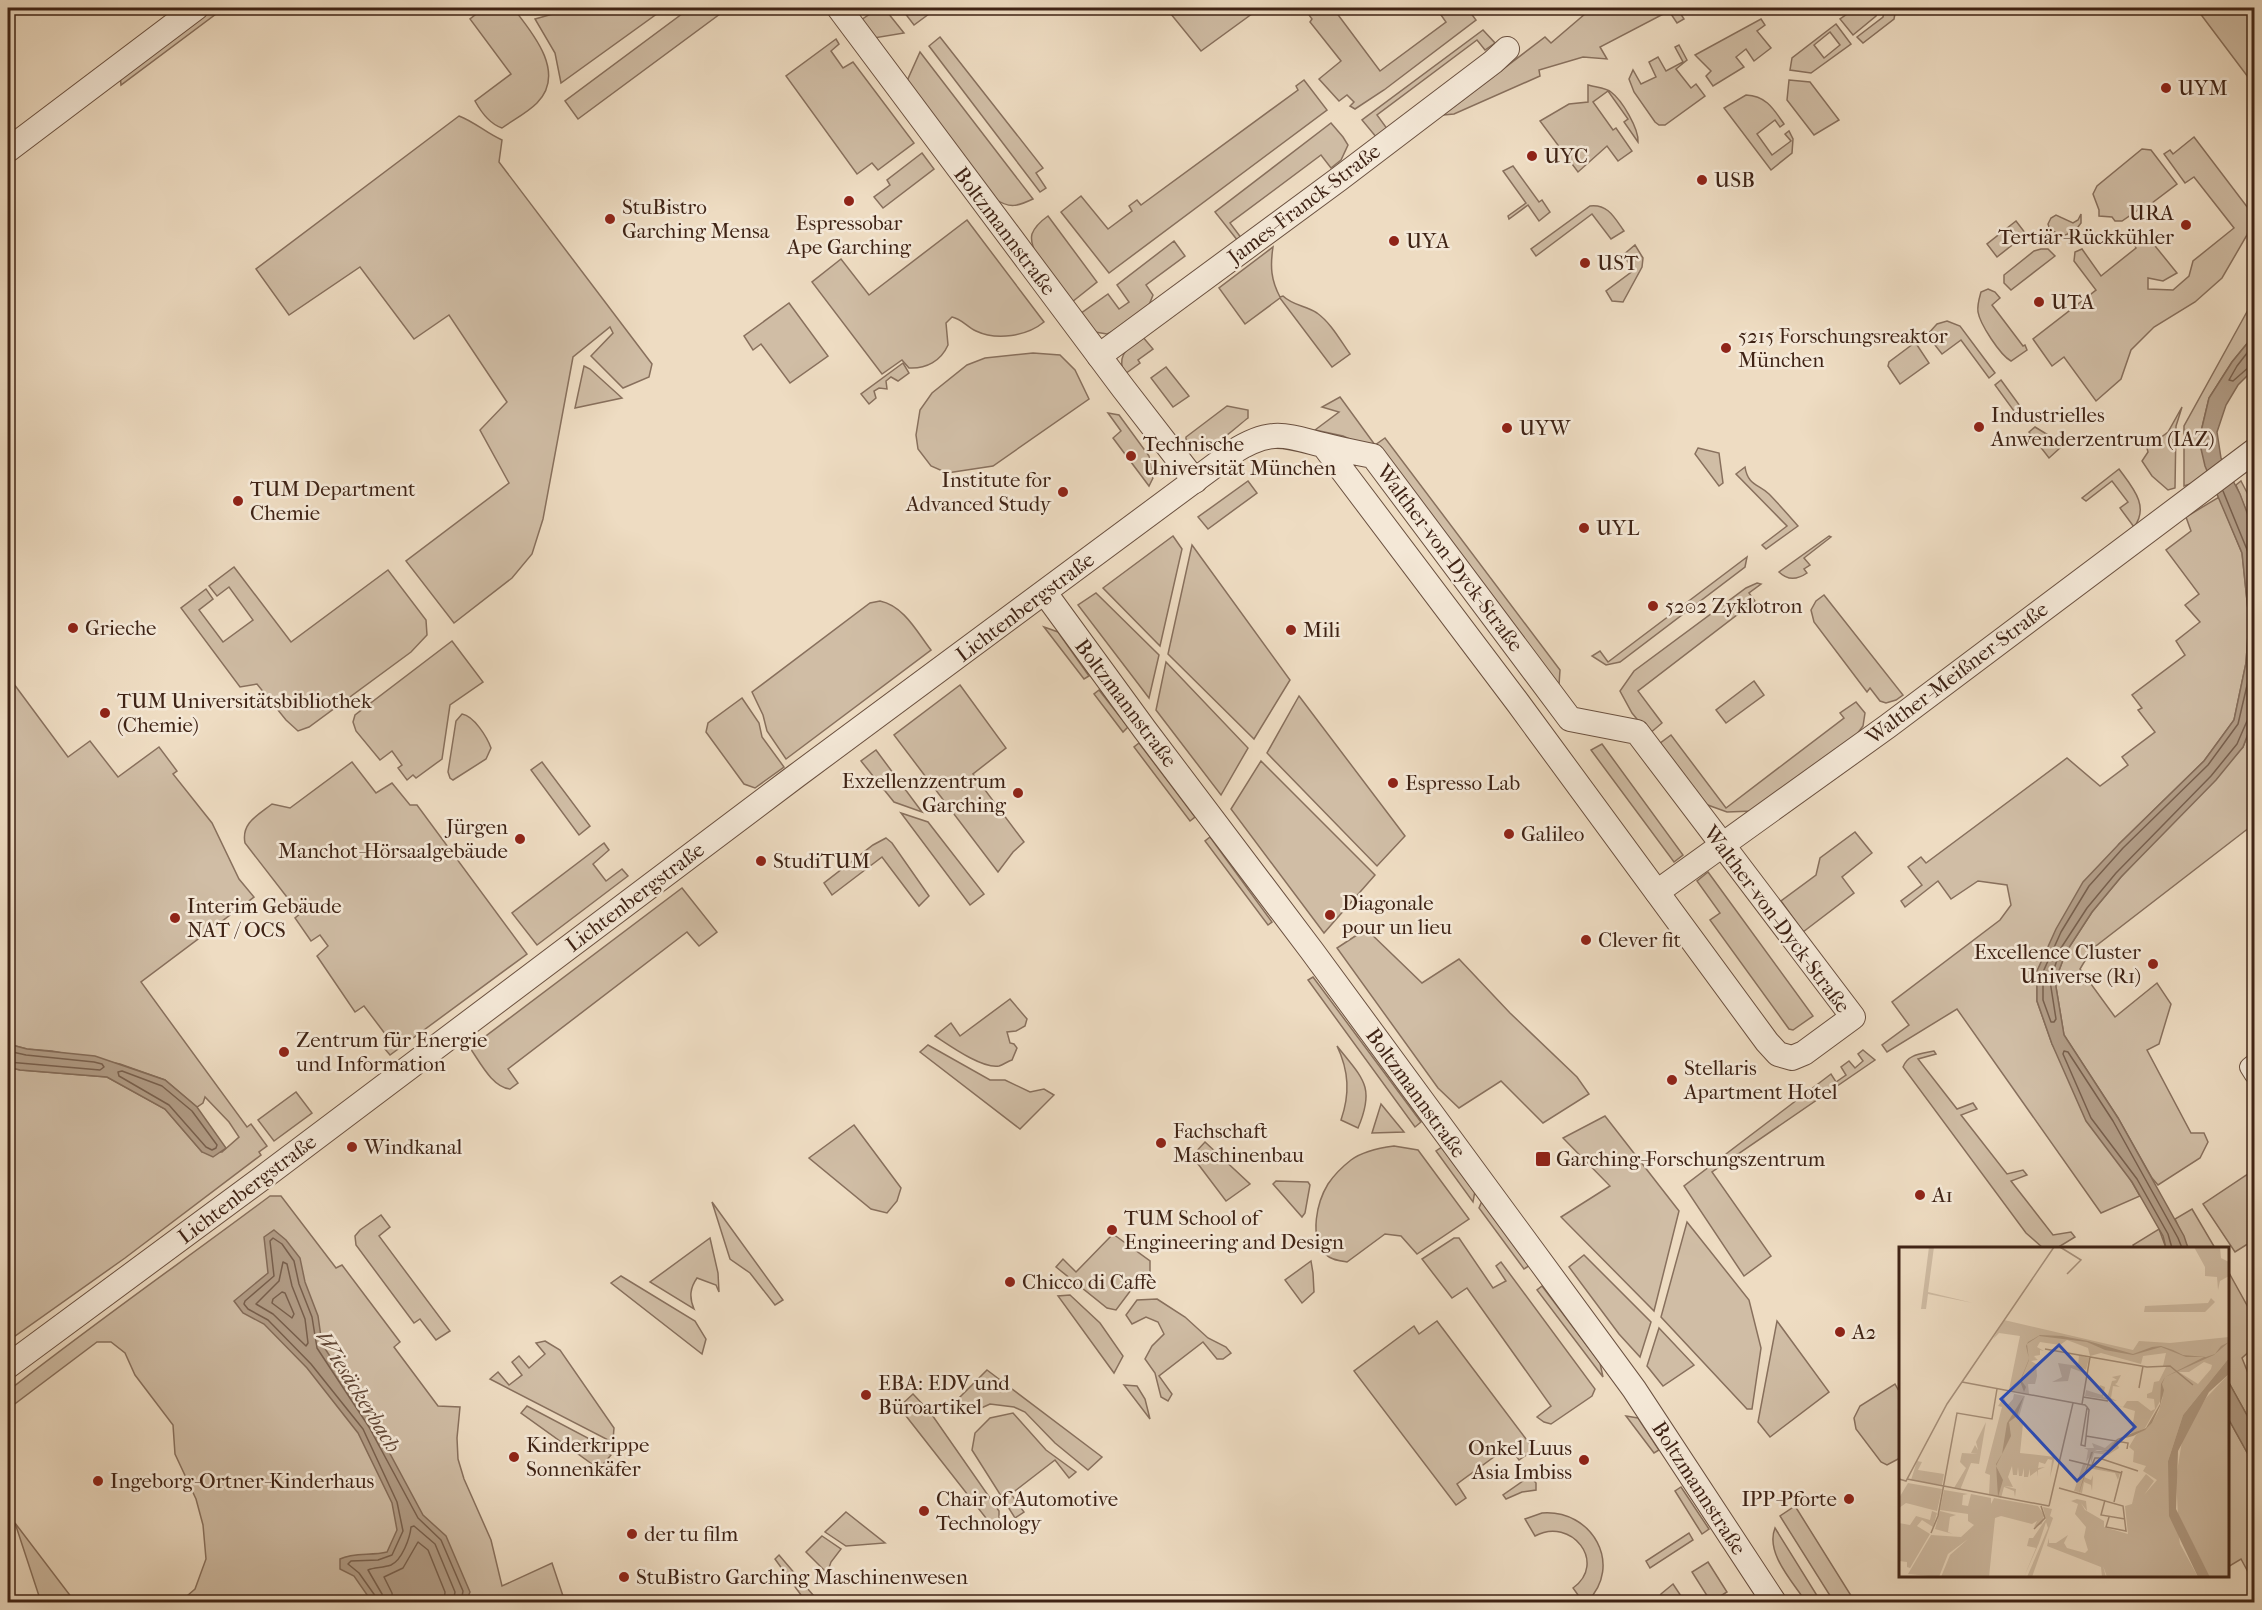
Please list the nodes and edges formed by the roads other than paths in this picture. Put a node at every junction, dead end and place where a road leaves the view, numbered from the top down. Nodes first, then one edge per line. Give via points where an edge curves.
1 (196, 8) edge
2 (839, 8) edge
3 (1507, 49) dead end
4 (8, 150) edge
5 (1099, 356) junction
6 (1268, 436) joint
7 (1324, 446) junction
8 (2254, 451) edge
9 (1195, 481) junction
10 (1045, 592) junction
11 (1723, 846) junction
12 (1657, 892) junction
13 (2254, 1063) edge
14 (2254, 1075) edge
15 (8, 1366) edge
16 (1774, 1602) edge

1 - 4 street
2 - 5 street, Boltzmannstraße
3 - 5 street, James-Franck-Straße
5 - 9 street, Boltzmannstraße
6 - 7 street, Walther-von-Dyck-Straße via 1295,437
6 - 9 street, Lichtenbergstraße via 1249,442
7 - 11 street, Walther-von-Dyck-Straße via 1373,456 1570,719 1637,732
7 - 12 street, Walther-von-Dyck-Straße
8 - 11 street, Walther-Meißner-Straße
9 - 10 street, Lichtenbergstraße
10 - 15 street, Lichtenbergstraße
10 - 16 street, Boltzmannstraße via 1634,1389
11 - 12 street, Walther-Meißner-Straße
11 - 12 street, Walther-von-Dyck-Straße via 1852,1017 1804,1053 1792,1058 1778,1054 1767,1042
13 - 14 street via 2249,1067

